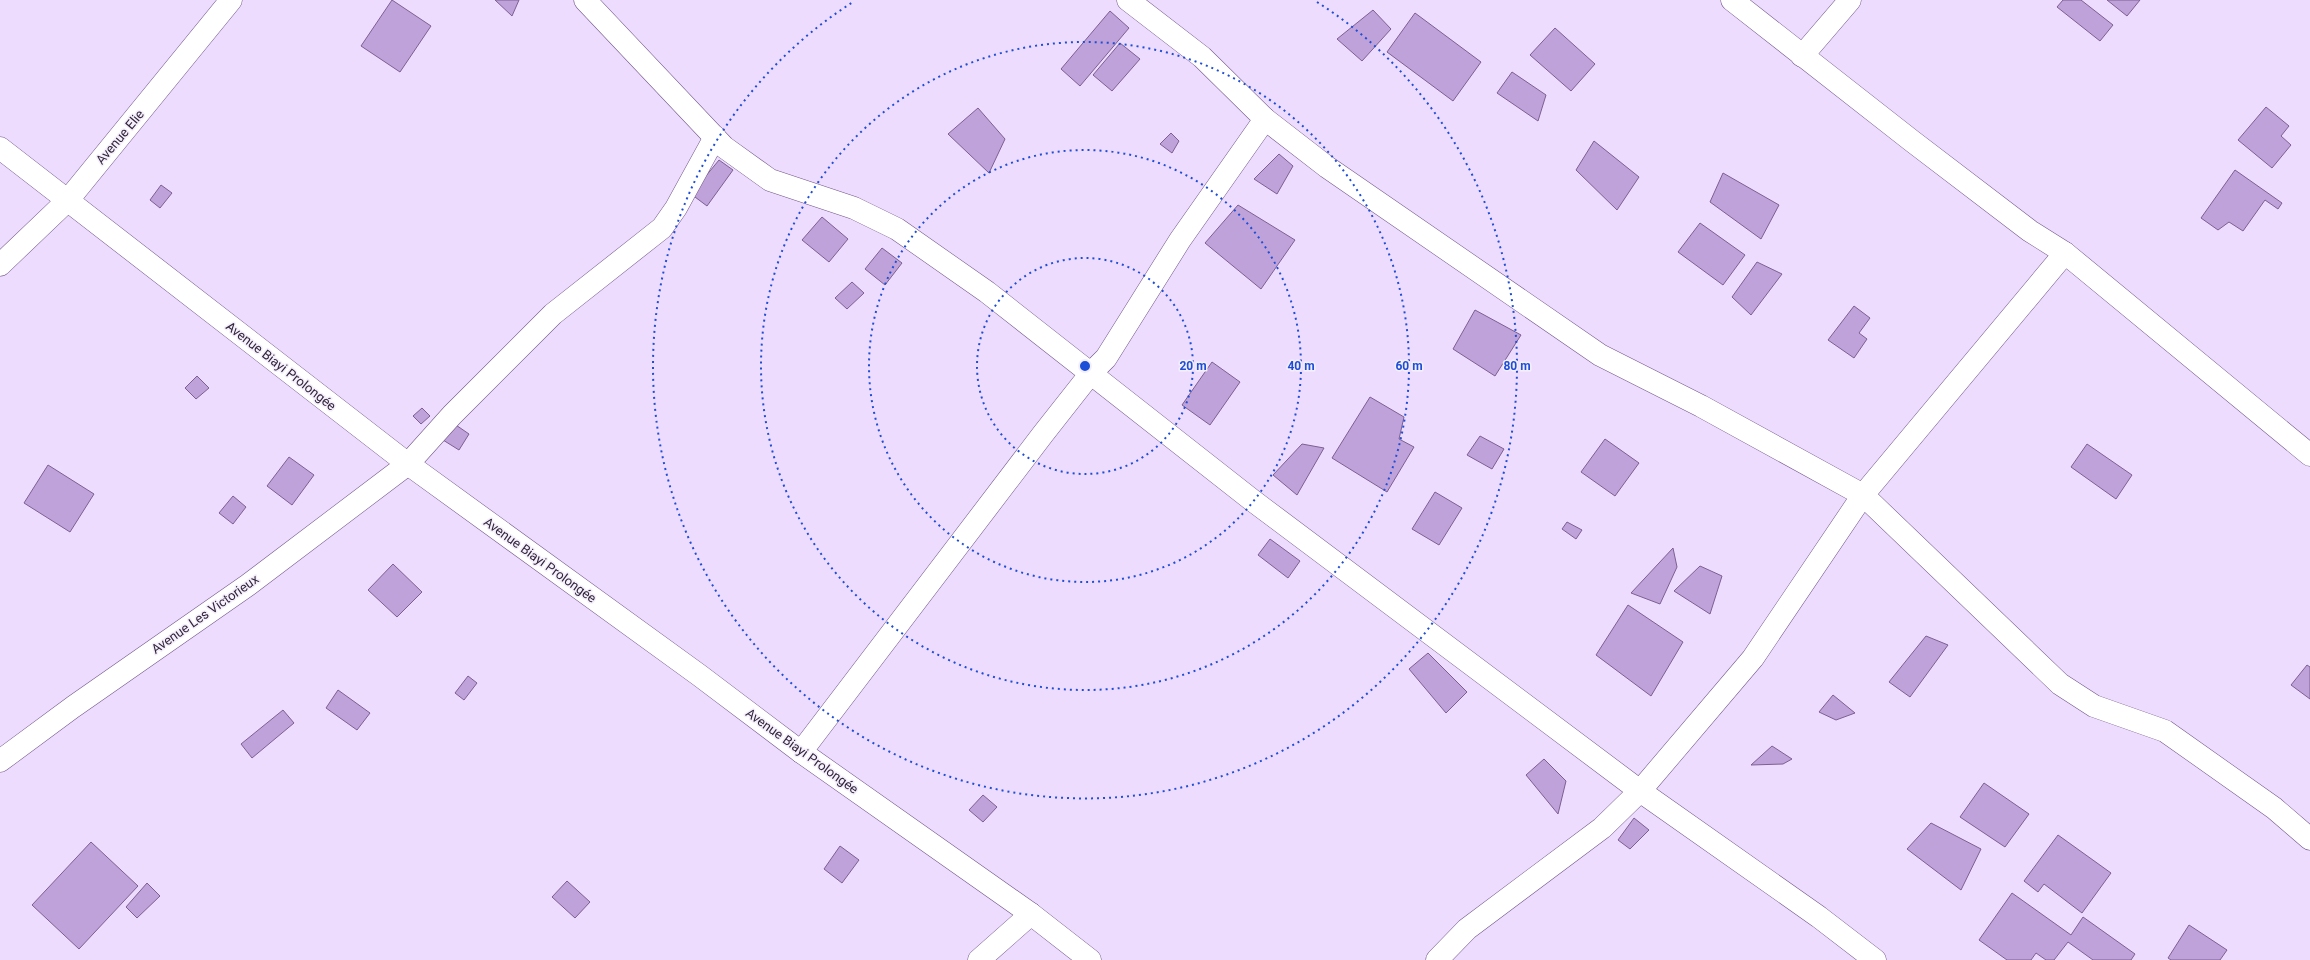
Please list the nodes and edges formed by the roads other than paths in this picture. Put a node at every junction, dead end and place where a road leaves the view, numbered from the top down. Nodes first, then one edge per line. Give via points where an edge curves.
1 (231, 0) edge
2 (585, 0) edge
3 (1128, 0) edge
4 (1732, 0) edge
5 (1850, 0) edge
6 (1802, 56) junction
7 (1266, 119) junction
8 (715, 138) junction
9 (0, 148) edge
10 (68, 200) junction
11 (2065, 253) junction
12 (0, 265) edge
13 (1091, 373) junction
14 (2310, 455) edge
15 (408, 464) junction
16 (1863, 495) junction
17 (801, 752) junction
18 (0, 761) edge
19 (1640, 791) junction
20 (2310, 839) edge
21 (1031, 914) junction
22 (979, 960) edge
23 (1090, 960) edge
24 (1437, 960) edge
25 (1875, 960) edge

1 - 10 street, Avenue Elie
2 - 8 street
3 - 7 street via 1202,57
4 - 6 street
5 - 6 street
6 - 11 street via 2030,231
7 - 13 street via 1180,240 1106,358
7 - 16 street via 1327,167 1600,355 1708,410
8 - 13 street via 724,148 770,180 854,208 897,229 987,292
8 - 15 street, Avenue Les Victorieux via 662,228 553,314 452,415
9 - 10 street, Avenue Biayi Prolongée
10 - 12 street, Avenue Elie
10 - 15 street, Avenue Biayi Prolongée
11 - 14 street
11 - 16 street
13 - 17 street
13 - 19 street via 1252,500
15 - 17 street, Avenue Biayi Prolongée via 693,670
15 - 18 street, Avenue Les Victorieux via 248,585
16 - 19 street via 1753,658
16 - 20 street via 2060,684 2094,706 2165,731 2274,808
17 - 21 street, Avenue Biayi Prolongée
19 - 24 street via 1602,828 1467,929
19 - 25 street via 1819,917
21 - 22 street
21 - 23 street, Avenue Biayi Prolongée

